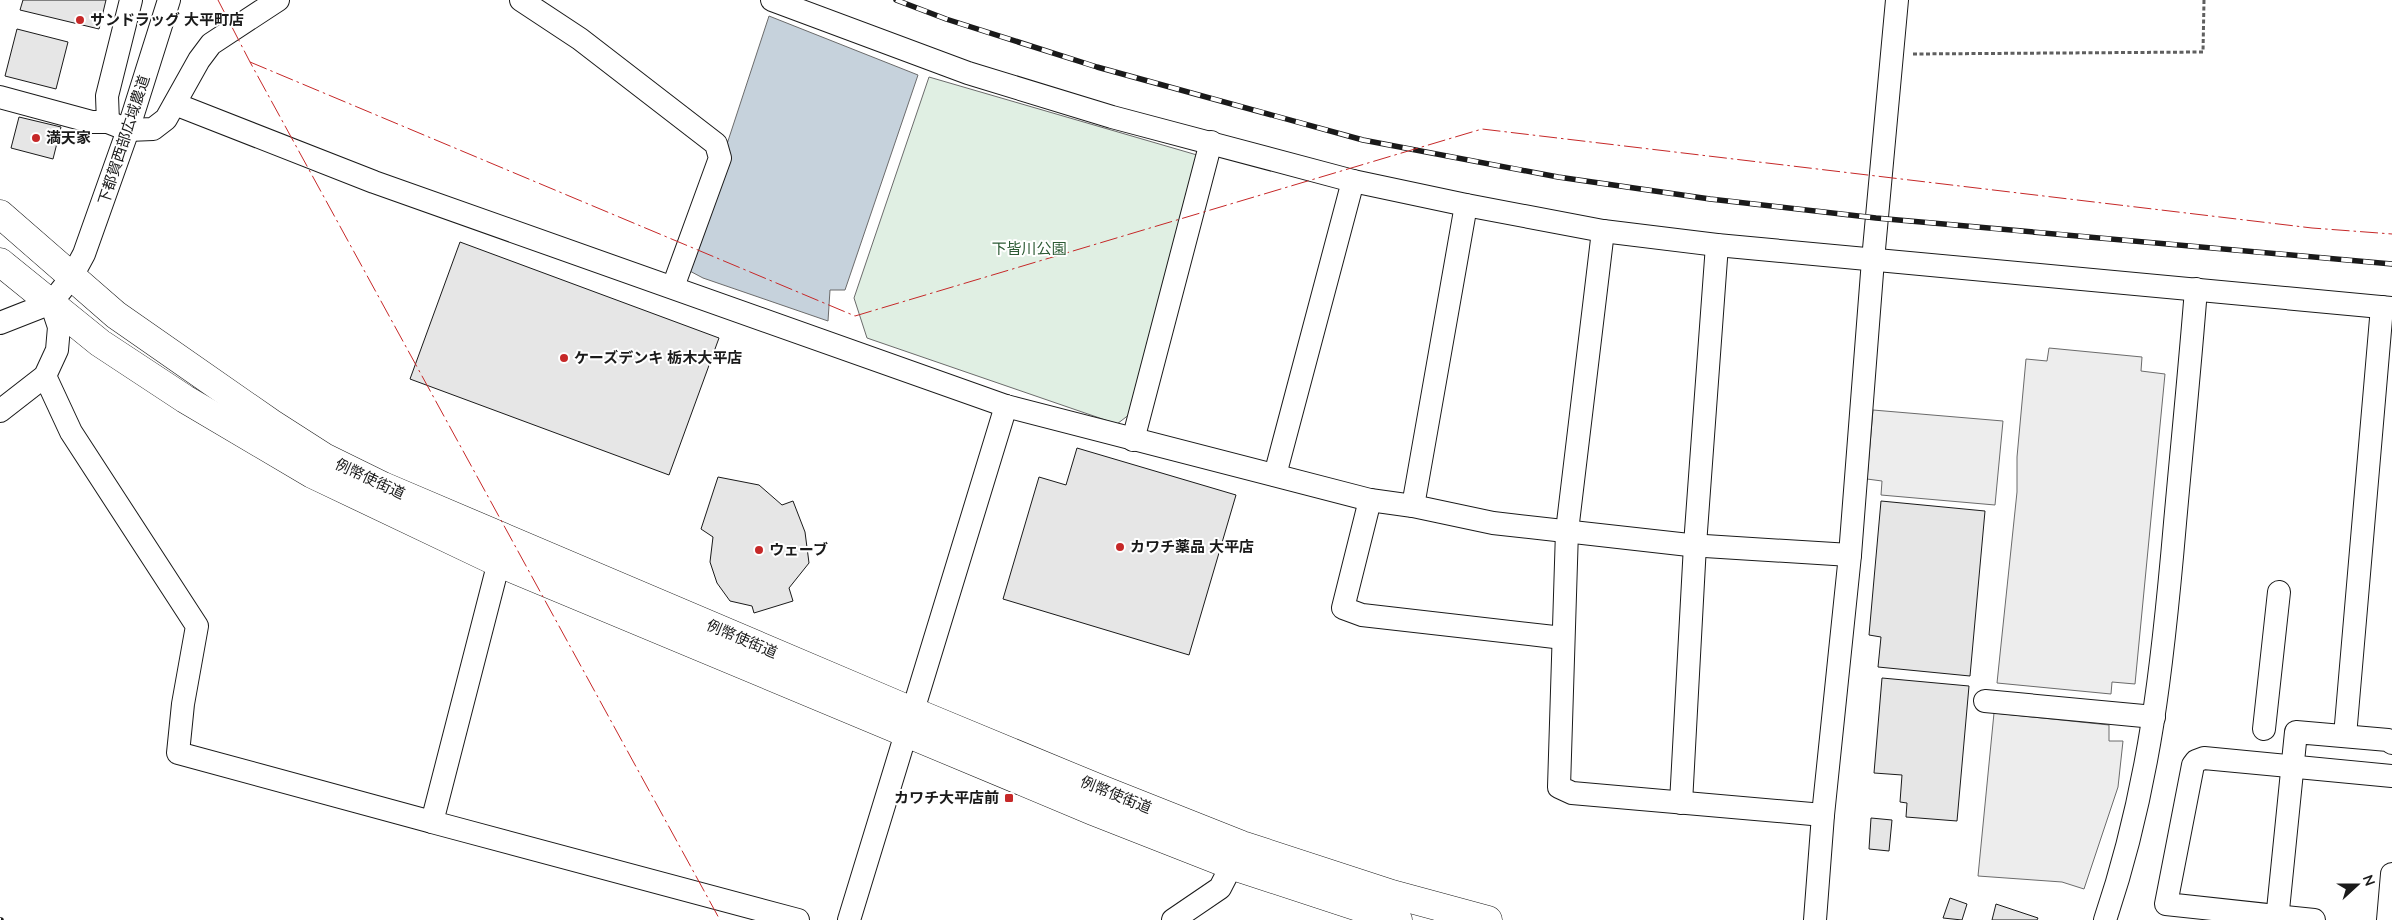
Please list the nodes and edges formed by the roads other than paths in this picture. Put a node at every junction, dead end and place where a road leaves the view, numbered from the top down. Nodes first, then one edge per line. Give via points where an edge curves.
1 (131, 0) edge
2 (169, 0) edge
3 (278, 0) edge
4 (521, 0) edge
5 (772, 0) edge
6 (1897, 0) edge
7 (0, 97) edge
8 (175, 104) junction
9 (118, 126) junction
10 (1211, 142) junction
11 (1353, 181) junction
12 (1466, 205) junction
13 (0, 214) edge
14 (1603, 231) junction
15 (1717, 245) junction
16 (1873, 260) junction
17 (0, 262) edge
18 (71, 278) junction
19 (673, 287) junction
20 (2196, 289) junction
21 (51, 303) junction
22 (2387, 307) edge
23 (0, 323) edge
24 (45, 376) junction
25 (1006, 406) junction
26 (0, 410) edge
27 (1133, 440) junction
28 (1275, 475) junction
29 (1370, 500) junction
30 (1413, 506) junction
31 (1567, 531) junction
32 (1695, 545) junction
33 (502, 551) junction
34 (1850, 556) junction
35 (2279, 592) dead end
36 (1563, 638) junction
37 (1985, 701) dead end
38 (2154, 717) junction
39 (908, 722) junction
40 (2264, 729) dead end
41 (2345, 736) junction
42 (2392, 742) edge
43 (2292, 767) junction
44 (2392, 776) edge
45 (1681, 802) junction
46 (1823, 815) junction
47 (432, 822) junction
48 (1237, 855) junction
49 (2392, 874) edge
50 (2277, 918) edge
51 (798, 920) edge
52 (849, 920) edge
53 (1173, 920) edge
54 (1398, 920) edge
55 (1488, 920) edge
56 (1815, 920) edge
57 (2105, 920) edge
58 (2314, 920) edge
59 (2388, 920) edge

1 - 9 street via 107,96
2 - 9 street, 下都賀西部広域農道
3 - 8 street via 210,44
4 - 19 street via 580,39 716,144 720,158
5 - 10 street via 968,73 1112,117
6 - 16 street
7 - 9 street
8 - 9 street via 166,119 153,129
8 - 19 street via 374,182
9 - 18 street, 下都賀西部広域農道 via 95,228
10 - 11 street
10 - 27 street
11 - 12 street
11 - 28 street
12 - 14 street
12 - 30 street
13 - 18 main road, 例幣使街道
14 - 15 street
14 - 31 street
15 - 16 street
15 - 32 street
16 - 20 street
16 - 34 street
17 - 21 main road, 例幣使街道
18 - 21 street
18 - 33 main road, 例幣使街道 via 116,315 324,457
19 - 25 street
20 - 22 street
20 - 38 street via 2164,652
21 - 23 street
21 - 24 street via 59,327 57,350
21 - 33 main road, 例幣使街道 via 100,343 162,384 312,474
22 - 41 street
24 - 26 street
24 - 47 street via 71,432 197,626 178,753
25 - 27 street
25 - 39 street
27 - 28 street
28 - 29 street
29 - 30 street
29 - 36 street via 1342,608 1362,615
30 - 31 street via 1493,523
31 - 32 street
31 - 36 street
32 - 34 street
32 - 45 street
33 - 39 main road, 例幣使街道
33 - 47 street
34 - 46 street
35 - 40 street
36 - 45 street via 1559,787 1572,793
37 - 38 street
38 - 57 street via 2142,790 2125,861
39 - 48 main road, 例幣使街道 via 1098,788
39 - 52 street
41 - 42 street
41 - 43 street via 2296,732
43 - 44 street
43 - 50 street
43 - 50 street via 2204,758 2196,761 2166,904
45 - 46 street
46 - 56 street
47 - 51 street
48 - 53 street via 1220,888
48 - 54 main road, 例幣使街道
48 - 55 main road, 例幣使街道
49 - 59 street
50 - 58 street

